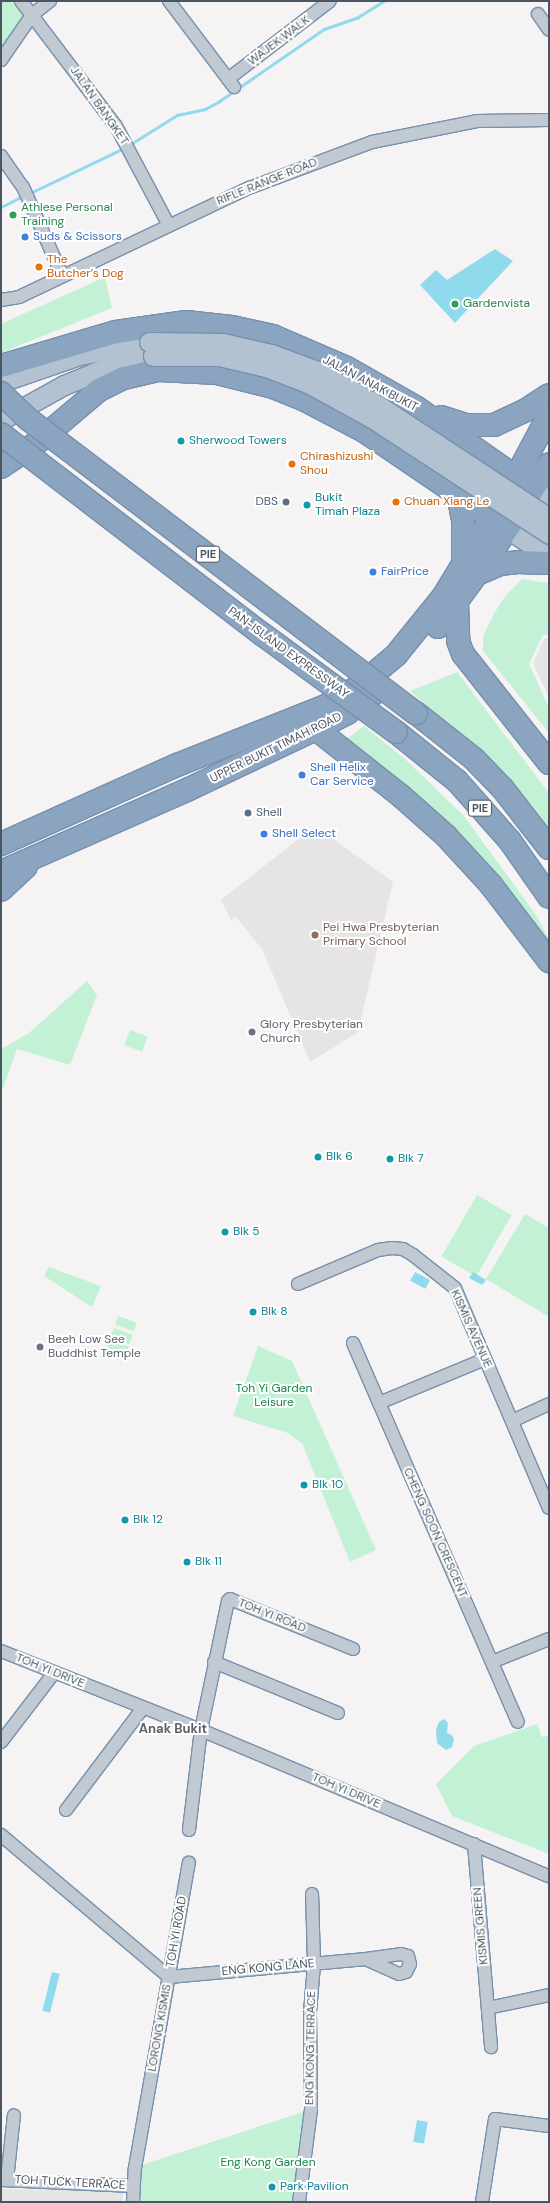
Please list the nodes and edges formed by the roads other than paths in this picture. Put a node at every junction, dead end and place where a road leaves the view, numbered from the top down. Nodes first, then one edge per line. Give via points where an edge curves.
1 (21, 1) edge
2 (50, 1) edge
3 (169, 1) edge
4 (330, 1) edge
5 (538, 14) dead end
6 (32, 15) junction
7 (549, 30) edge
8 (1, 60) edge
9 (549, 120) edge
10 (1, 156) edge
11 (168, 224) junction
12 (62, 275) junction
13 (1, 300) edge
14 (151, 349) junction
15 (1, 366) edge
16 (1, 382) edge
17 (1, 393) edge
18 (549, 395) edge
19 (417, 408) junction
20 (549, 416) edge
21 (1, 420) edge
22 (443, 426) junction
23 (1, 434) edge
24 (549, 464) edge
25 (1, 467) edge
26 (421, 470) junction
27 (458, 494) junction
28 (541, 494) edge
29 (502, 501) junction
30 (549, 518) edge
31 (549, 534) edge
32 (549, 557) edge
33 (549, 563) edge
34 (471, 568) junction
35 (457, 603) junction
36 (316, 729) junction
37 (549, 763) edge
38 (7, 838) edge
39 (549, 848) edge
40 (37, 857) junction
41 (1, 872) edge
42 (1, 890) edge
43 (549, 898) edge
44 (549, 961) edge
45 (298, 1284) dead end
46 (352, 1343) dead end
47 (485, 1359) junction
48 (379, 1403) junction
49 (549, 1404) edge
50 (512, 1421) junction
51 (549, 1508) edge
52 (549, 1639) edge
53 (353, 1649) dead end
54 (1, 1651) edge
55 (214, 1662) junction
56 (492, 1662) junction
57 (54, 1673) junction
58 (143, 1708) junction
59 (338, 1713) dead end
60 (518, 1722) dead end
61 (202, 1730) junction
62 (1, 1742) edge
63 (66, 1810) dead end
64 (189, 1830) dead end
65 (1, 1835) edge
66 (474, 1844) junction
67 (189, 1863) dead end
68 (549, 1876) edge
69 (312, 1894) dead end
70 (366, 1960) dead end
71 (314, 1964) junction
72 (169, 1977) junction
73 (549, 1995) edge
74 (488, 2008) junction
75 (491, 2047) dead end
76 (14, 2115) dead end
77 (549, 2126) edge
78 (4, 2180) edge
79 (132, 2186) junction
80 (133, 2202) edge
81 (299, 2202) edge
82 (482, 2202) edge

1 - 6 street, JALAN BANGKET
2 - 6 street
3 - 4 street, WAJEK WALK via 231,83
5 - 7 street
6 - 8 street
6 - 11 street, JALAN BANGKET via 122,135
9 - 11 street, RIFLE RANGE ROAD via 477,121 372,142 249,188
10 - 12 street via 23,187
11 - 12 street, RIFLE RANGE ROAD
12 - 13 street, RIFLE RANGE ROAD via 19,297
14 - 16 main road, JALAN ANAK BUKIT via 80,355
14 - 21 main road, JALAN ANAK BUKIT via 87,375
14 - 29 main road, JALAN ANAK BUKIT, bridge via 223,343 271,354 315,370 378,406
15 - 19 highway, JALAN ANAK BUKIT via 116,332 186,322 202,323 273,336 347,368
17 - 39 highway, PIE, bridge via 28,419 474,759 503,789
18 - 19 highway via 526,410 494,425 466,425
19 - 22 highway, JALAN ANAK BUKIT
20 - 29 highway
22 - 26 highway via 444,440 440,450 436,458
22 - 29 highway, JALAN ANAK BUKIT
23 - 43 highway, PAN-ISLAND EXPRESSWAY / PIE, bridge via 262,634 396,732 457,781 510,841
24 - 28 highway, UPPER BUKIT TIMAH ROAD
25 - 26 highway, JALAN ANAK BUKIT via 34,444 99,390 124,378 159,370 217,373 273,387 303,399 364,431
26 - 27 highway, JALAN ANAK BUKIT
27 - 29 highway, JALAN ANAK BUKIT
27 - 34 highway
28 - 29 highway, UPPER BUKIT TIMAH ROAD
28 - 29 highway, JALAN ANAK BUKIT
29 - 30 main road, bridge
29 - 31 main road, bridge
29 - 32 main road
29 - 34 highway, UPPER BUKIT TIMAH ROAD
33 - 34 highway via 500,564
34 - 35 highway, UPPER BUKIT TIMAH ROAD
34 - 38 highway, UPPER BUKIT TIMAH ROAD via 443,597 402,649 358,687 326,706 177,765
35 - 36 highway, UPPER BUKIT TIMAH ROAD via 414,658 391,680 348,713
35 - 37 highway via 458,641 463,654
36 - 40 highway, UPPER BUKIT TIMAH ROAD
36 - 44 highway via 446,836 495,891
40 - 41 highway, UPPER BUKIT TIMAH ROAD
40 - 42 highway
45 - 47 street, KISMIS AVENUE via 378,1250 403,1249 455,1288
46 - 48 street, CHENG SOON CRESCENT
47 - 48 street
47 - 50 street, KISMIS AVENUE
48 - 56 street, CHENG SOON CRESCENT
49 - 50 street
50 - 51 street, KISMIS AVENUE
52 - 56 street
53 - 55 street, TOH YI ROAD via 230,1599
54 - 57 street, TOH YI DRIVE
55 - 59 street
55 - 61 street, TOH YI ROAD
56 - 60 street, CHENG SOON CRESCENT
57 - 58 street, TOH YI DRIVE
57 - 62 street
58 - 61 street, TOH YI DRIVE
58 - 63 street
61 - 64 street, TOH YI ROAD
61 - 66 street, TOH YI DRIVE
65 - 72 street, LORONG KISMIS
66 - 68 street, TOH YI DRIVE
66 - 74 street, KISMIS GREEN
67 - 72 street, TOH YI ROAD
69 - 71 street, ENG KONG TERRACE
70 - 71 street, ENG KONG LANE
71 - 72 street, ENG KONG LANE
71 - 81 street, ENG KONG TERRACE via 310,2012 311,2109
72 - 79 street, LORONG KISMIS
73 - 74 street
74 - 75 street, KISMIS GREEN
76 - 78 street, TOH TUCK TERRACE
77 - 82 street via 495,2119
78 - 79 street, TOH TUCK TERRACE
79 - 80 street, LORONG KISMIS

